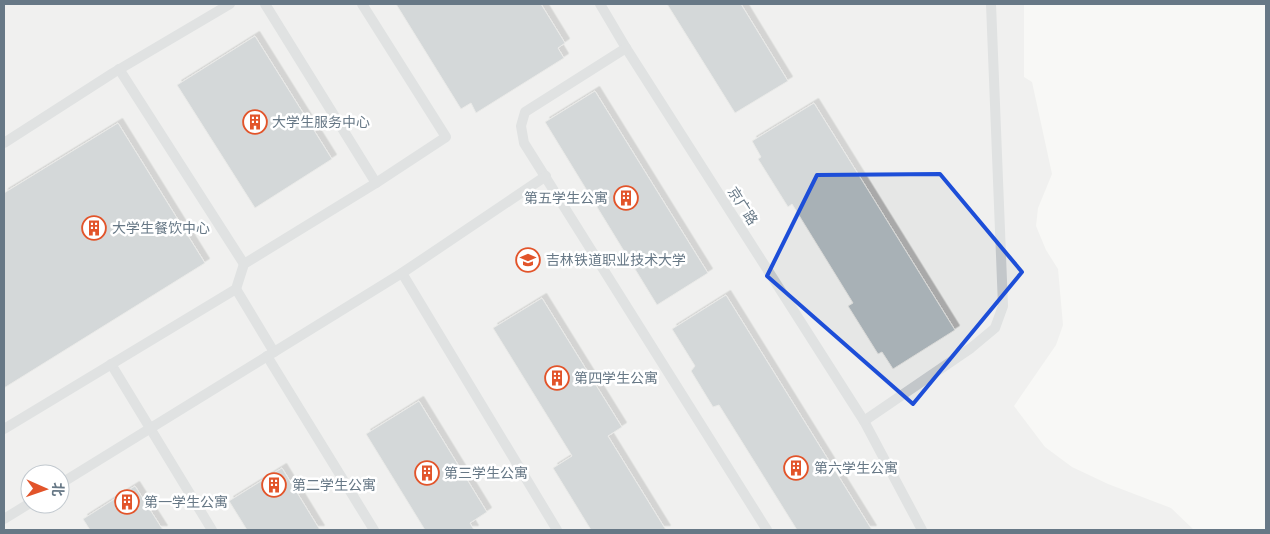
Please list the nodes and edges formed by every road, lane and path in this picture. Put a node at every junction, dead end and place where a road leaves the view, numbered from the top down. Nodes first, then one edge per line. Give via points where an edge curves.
1 (230, 4) edge
2 (265, 4) edge
3 (362, 4) edge
4 (600, 4) edge
5 (991, 4) edge
6 (626, 48) junction
7 (120, 69) junction
8 (4, 143) edge
9 (546, 176) junction
10 (376, 183) junction
11 (244, 264) junction
12 (402, 273) junction
13 (236, 289) junction
14 (270, 354) junction
15 (112, 364) junction
16 (864, 421) junction
17 (151, 428) junction
18 (4, 429) edge
19 (70, 478) edge
20 (20, 509) edge
21 (4, 519) edge
22 (212, 530) edge
23 (374, 530) edge
24 (557, 530) edge
25 (767, 530) edge
26 (922, 530) edge

1 - 7 lane
2 - 10 lane
3 - 10 lane via 446,137
4 - 6 lane, 京广路
5 - 16 lane via 1003,306 995,328 983,338
6 - 9 lane via 526,112 521,126 524,143
6 - 16 lane, 京广路
7 - 8 lane
7 - 11 lane
9 - 12 lane
9 - 25 lane
10 - 11 lane
11 - 13 lane
12 - 14 lane
12 - 24 lane
13 - 14 lane
13 - 15 lane
14 - 17 lane
14 - 23 lane
15 - 17 lane
15 - 18 lane
16 - 26 lane, 京广路
17 - 19 lane
17 - 22 lane
20 - 21 lane

